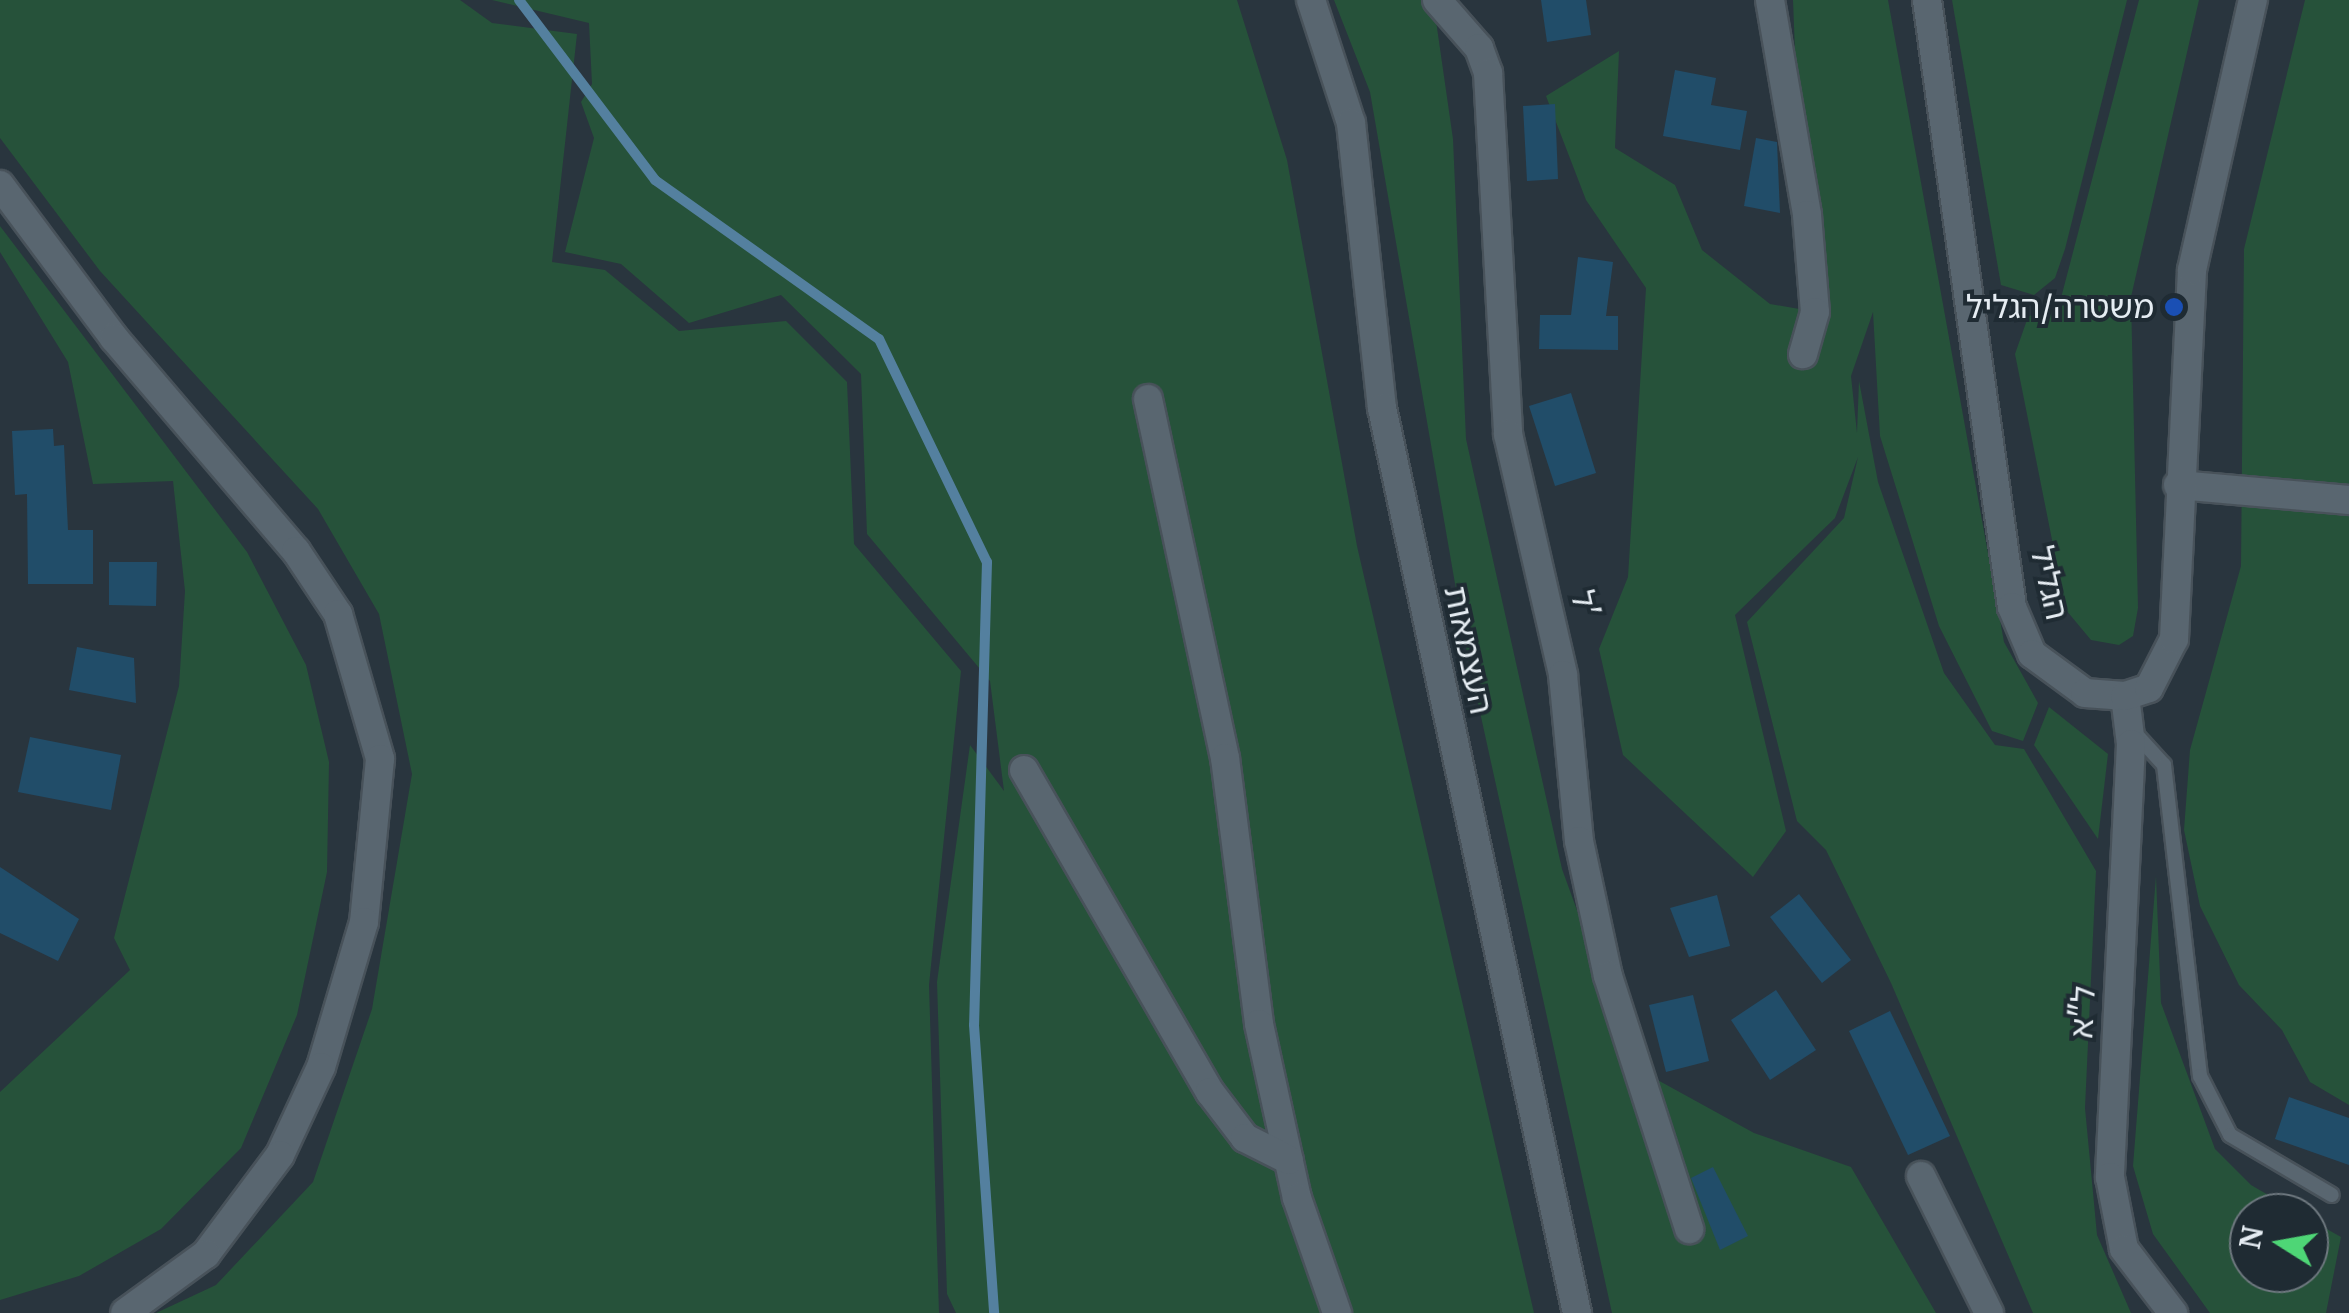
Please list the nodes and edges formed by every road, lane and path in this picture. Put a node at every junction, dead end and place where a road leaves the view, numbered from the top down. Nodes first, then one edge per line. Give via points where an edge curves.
1 (1311, 0) edge
2 (1437, 0) edge
3 (1770, 0) edge
4 (1926, 0) edge
5 (2253, 0) edge
6 (0, 184) edge
7 (1803, 354) dead end
8 (1148, 399) dead end
9 (2178, 485) junction
10 (2349, 500) edge
11 (2124, 696) junction
12 (2129, 726) junction
13 (1024, 770) dead end
14 (1289, 1160) junction
15 (1921, 1176) dead end
16 (2332, 1195) dead end
17 (1689, 1229) dead end
18 (124, 1313) edge
19 (1338, 1313) edge
20 (1576, 1313) edge
21 (1989, 1313) edge
22 (2173, 1313) edge

1 - 20 street, העצמאות via 1351,123 1382,408
2 - 17 street, ל' via 1480,48 1488,74 1508,434 1563,675 1579,841 1608,976
3 - 7 street via 1807,214 1816,312
4 - 11 street, הגליל via 2012,607 2032,654 2085,693
5 - 9 street via 2192,270
6 - 18 street via 317,583 362,680 380,759 364,922 322,1067 280,1155 206,1254
8 - 14 street via 1221,739 1244,948
9 - 10 street
9 - 11 street via 2174,638 2149,688
11 - 12 street, ל"א
12 - 16 lane via 2164,765 2200,1076 2230,1135
12 - 22 street, ל"א via 2110,1177 2124,1249
13 - 14 street via 1210,1092 1245,1138
14 - 19 street
15 - 21 street

